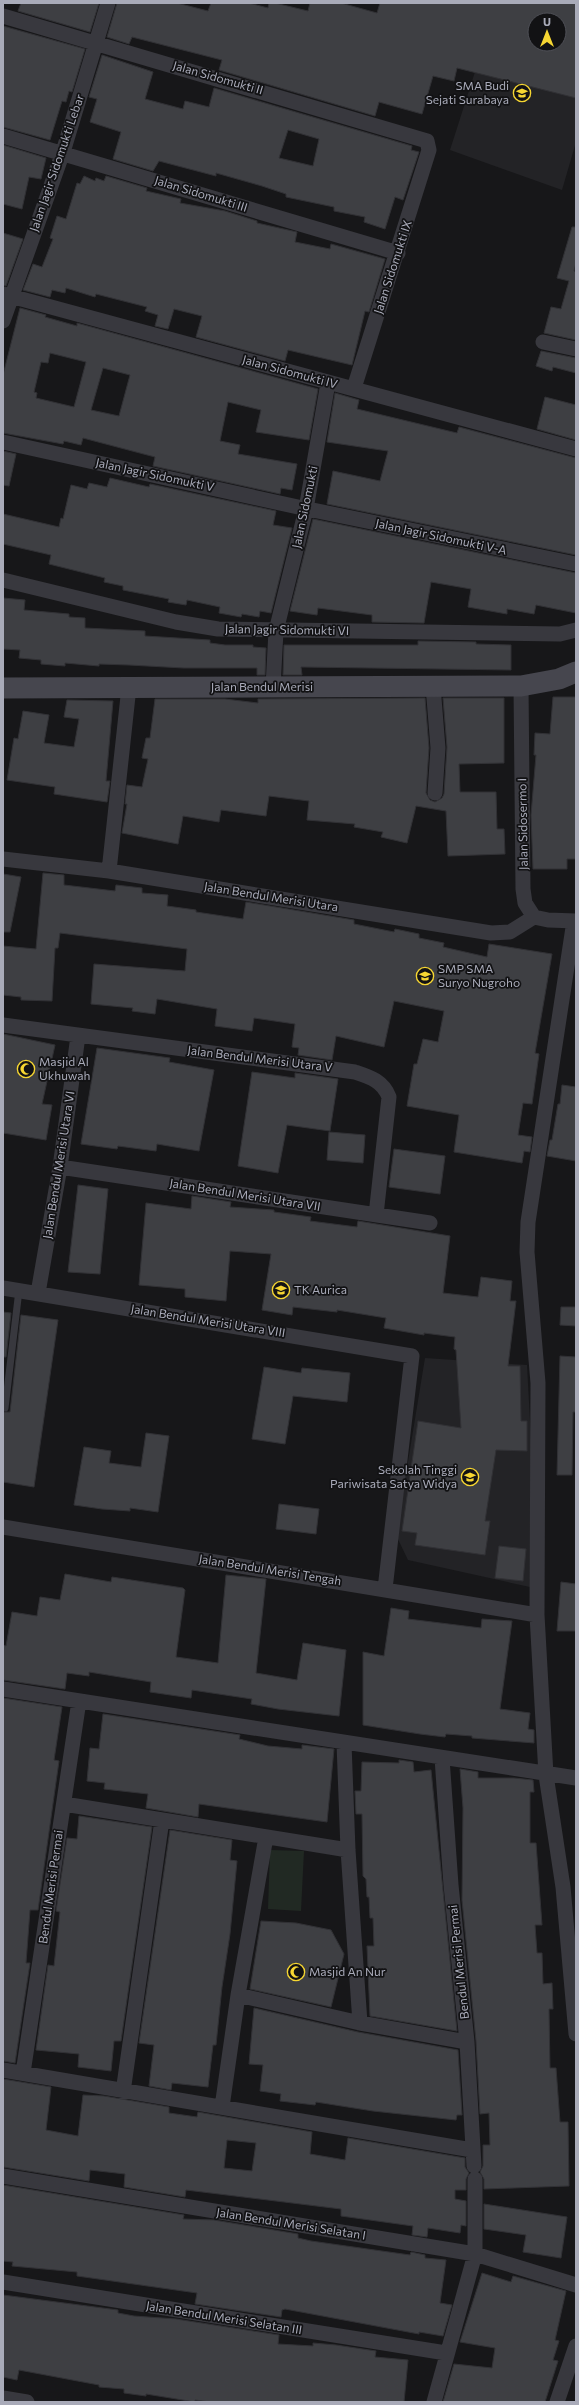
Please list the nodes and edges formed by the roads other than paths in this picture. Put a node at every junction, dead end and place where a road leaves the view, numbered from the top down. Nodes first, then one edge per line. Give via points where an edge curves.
1 (108, 3) edge
2 (3, 16) edge
3 (96, 42) junction
4 (3, 136) edge
5 (430, 144) joint
6 (63, 152) junction
7 (398, 253) junction
8 (7, 295) edge
9 (3, 321) edge
10 (544, 342) dead end
11 (576, 349) edge
12 (328, 382) junction
13 (354, 388) junction
14 (3, 442) edge
15 (576, 449) edge
16 (306, 509) junction
17 (576, 564) edge
18 (3, 580) edge
19 (576, 630) edge
20 (275, 639) junction
21 (576, 672) edge
22 (433, 686) junction
23 (522, 686) junction
24 (130, 687) junction
25 (273, 687) junction
26 (3, 688) edge
27 (435, 793) dead end
28 (3, 858) edge
29 (109, 871) junction
30 (534, 917) junction
31 (575, 921) edge
32 (3, 1025) edge
33 (78, 1036) junction
34 (60, 1167) junction
35 (376, 1215) junction
36 (430, 1223) dead end
37 (3, 1288) edge
38 (19, 1290) junction
39 (38, 1293) junction
40 (5, 1408) dead end
41 (3, 1526) edge
42 (385, 1589) junction
43 (537, 1615) junction
44 (3, 1689) edge
45 (79, 1701) junction
46 (344, 1743) junction
47 (442, 1758) junction
48 (546, 1775) junction
49 (571, 1778) edge
50 (64, 1804) junction
51 (162, 1820) junction
52 (266, 1837) junction
53 (348, 1850) junction
54 (570, 1887) edge
55 (238, 1995) junction
56 (360, 2023) junction
57 (576, 2034) edge
58 (467, 2042) junction
59 (3, 2070) edge
60 (24, 2073) junction
61 (123, 2092) junction
62 (222, 2107) junction
63 (472, 2150) junction
64 (3, 2176) edge
65 (475, 2254) junction
66 (3, 2282) edge
67 (576, 2285) edge
68 (576, 2346) edge
69 (446, 2353) junction
70 (3, 2398) edge
71 (21, 2402) edge
72 (434, 2402) edge
73 (557, 2402) edge

1 - 3 street, Jalan Jagir Sidomukti Lebar
2 - 3 street, Jalan Sidomukti II
3 - 5 street, Jalan Sidomukti II via 424,139
3 - 6 street, Jalan Jagir Sidomukti Lebar
4 - 6 street, Jalan Sidomukti III
5 - 7 street, Jalan Sidomukti IX
6 - 7 street, Jalan Sidomukti III
6 - 8 street, Jalan Jagir Sidomukti Lebar
7 - 13 street, Jalan Sidomukti IX
8 - 9 street, Jalan Jagir Sidomukti Lebar
8 - 12 street, Jalan Sidomukti IV
10 - 11 street
12 - 13 street, Jalan Sidomukti IV
12 - 16 street, Jalan Sidomukti
13 - 15 street, Jalan Sidomukti IV via 501,431
14 - 16 street, Jalan Jagir Sidomukti V
16 - 17 street, Jalan Jagir Sidomukti V-A
16 - 20 street, Jalan Sidomukti
18 - 20 street, Jalan Jagir Sidomukti VI via 176,622
19 - 20 street, Jalan Jagir Sidomukti VI via 560,634
20 - 25 street, Jalan Sidomukti
21 - 23 street, Jalan Bendul Merisi via 559,679
22 - 23 street, Jalan Bendul Merisi
22 - 25 street, Jalan Bendul Merisi
22 - 27 street via 438,748
23 - 30 street, Jalan Sidosermo I via 523,889 525,903
24 - 25 street, Jalan Bendul Merisi
24 - 26 street, Jalan Bendul Merisi
24 - 29 street
28 - 29 street, Jalan Bendul Merisi Utara
29 - 30 street, Jalan Bendul Merisi Utara via 491,933 510,932
30 - 31 street
31 - 43 street via 528,1222 527,1252 538,1383
32 - 33 street, Jalan Bendul Merisi Utara V
33 - 34 street, Jalan Bendul Merisi Utara VI
33 - 35 street, Jalan Bendul Merisi Utara V via 355,1072 373,1078 386,1087 390,1097
34 - 35 street, Jalan Bendul Merisi Utara VII
34 - 39 street, Jalan Bendul Merisi Utara VI
35 - 36 street, Jalan Bendul Merisi Utara VII
37 - 38 street, Jalan Bendul Merisi Utara VIII
38 - 39 street, Jalan Bendul Merisi Utara VIII
38 - 40 lane
39 - 42 street, Jalan Bendul Merisi Utara VIII via 412,1356
41 - 42 street, Jalan Bendul Merisi Tengah
42 - 43 street, Jalan Bendul Merisi Tengah
43 - 48 street
44 - 45 street
45 - 46 street
45 - 50 street, Bendul Merisi Permai
46 - 47 street
46 - 53 street
47 - 48 street
47 - 58 street, Bendul Merisi Permai via 451,1885
48 - 49 street
48 - 54 street
50 - 51 street
50 - 60 street, Bendul Merisi Permai
51 - 52 street
51 - 61 street
52 - 53 street
52 - 55 street
53 - 56 street
54 - 57 street
55 - 56 street
55 - 62 street
56 - 58 street
58 - 63 street, Bendul Merisi Permai
59 - 60 street
60 - 61 street
61 - 62 street
62 - 63 street
63 - 65 street, Bendul Merisi Permai
64 - 65 street, Jalan Bendul Merisi Selatan I
65 - 67 street, Jalan Bendul Merisi Selatan I
65 - 69 street, Bendul Merisi Permai
66 - 69 street, Jalan Bendul Merisi Selatan III
68 - 73 street
69 - 72 street, Bendul Merisi Permai
70 - 71 street

